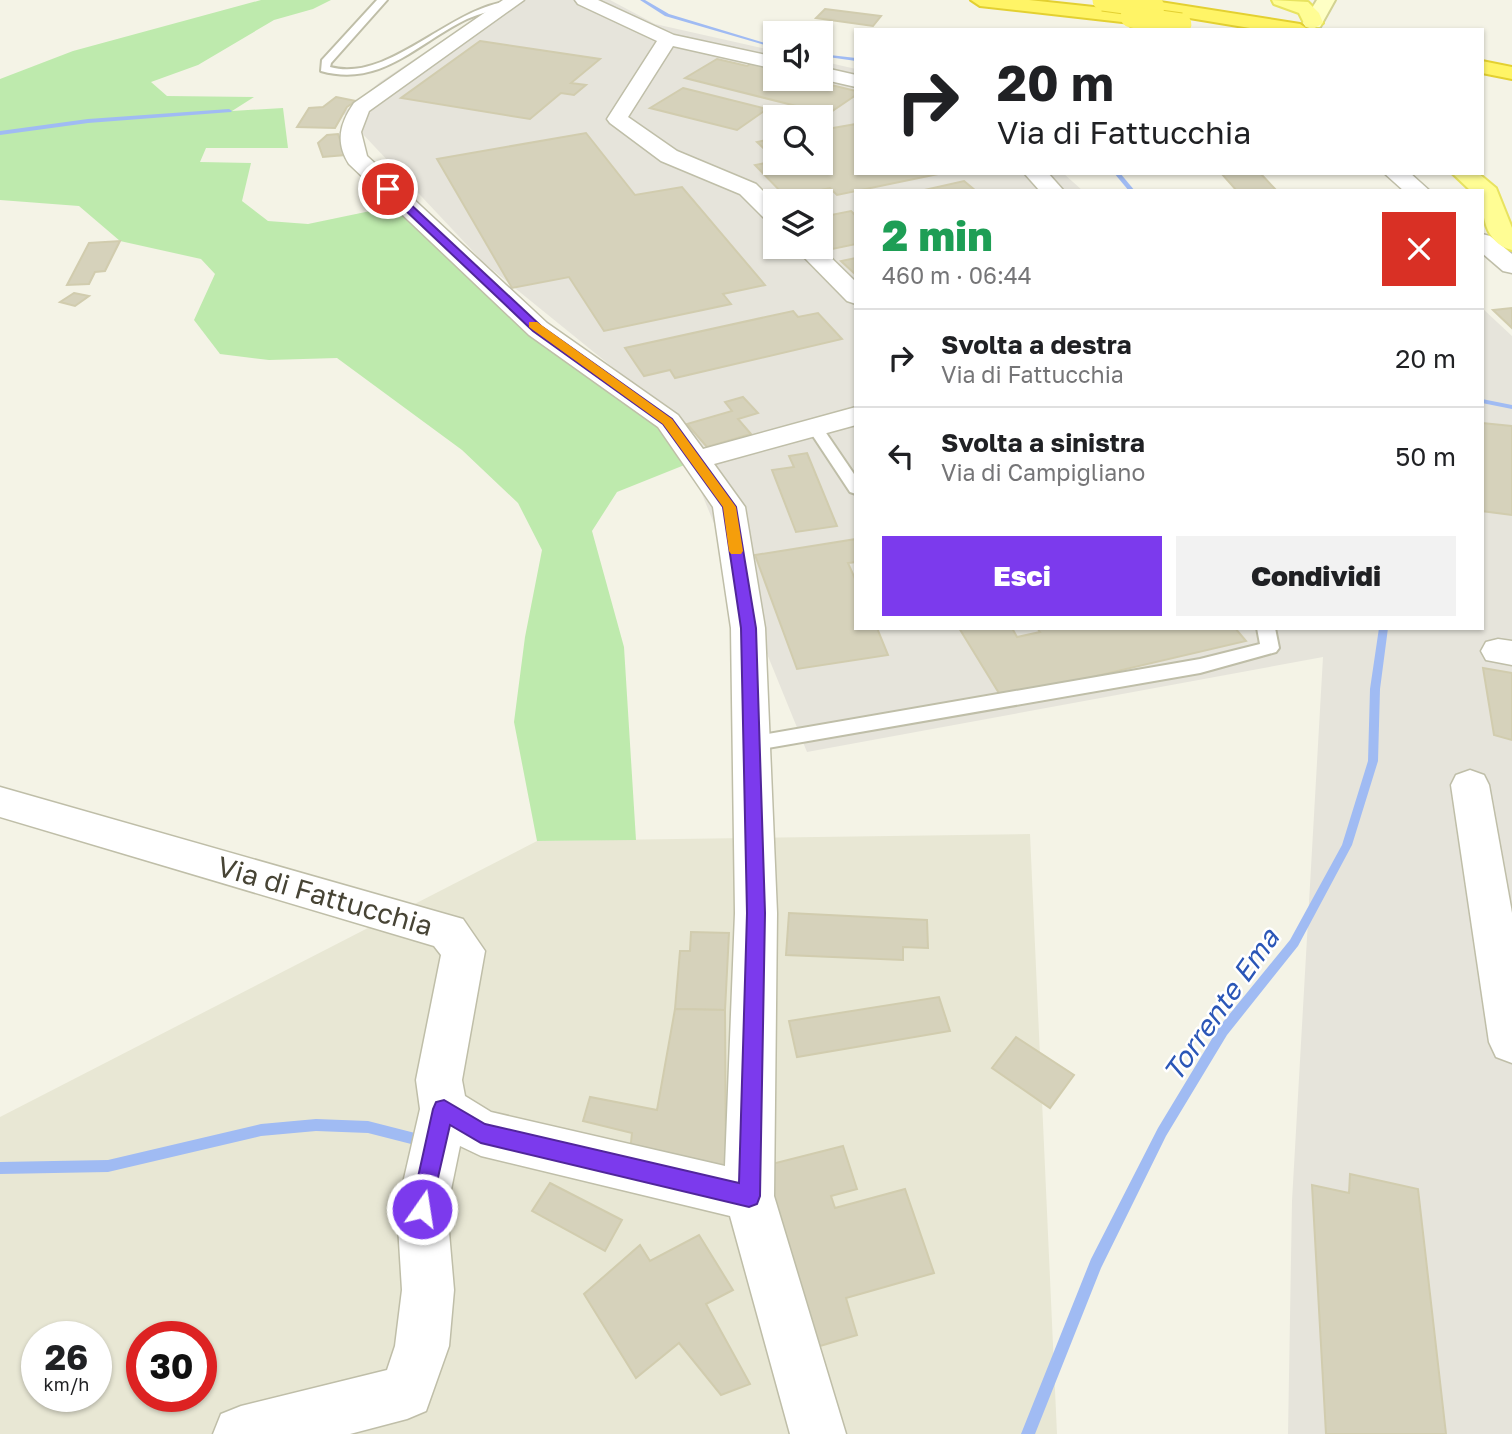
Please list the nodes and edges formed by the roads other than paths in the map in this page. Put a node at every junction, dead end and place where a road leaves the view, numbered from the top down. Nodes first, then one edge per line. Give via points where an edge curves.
1 (382, 0) edge
2 (514, 0) edge
3 (584, 0) edge
4 (980, 0) edge
5 (1101, 0) edge
6 (1281, 0) edge
7 (1326, 0) edge
8 (1302, 27) edge
9 (1206, 28) edge
10 (668, 39) junction
11 (763, 60) edge
12 (1484, 67) edge
13 (1512, 74) edge
14 (833, 76) edge
15 (854, 81) edge
16 (1484, 81) edge
17 (1512, 88) edge
18 (1037, 175) edge
19 (1398, 175) edge
20 (1466, 175) edge
21 (1051, 189) edge
22 (1416, 189) edge
23 (1483, 189) edge
24 (1484, 190) edge
25 (763, 204) edge
26 (1512, 206) edge
27 (1496, 235) edge
28 (818, 259) edge
29 (1512, 266) edge
30 (854, 294) edge
31 (854, 417) edge
32 (815, 427) junction
33 (697, 460) junction
34 (854, 486) edge
35 (1266, 630) edge
36 (751, 744) junction
37 (1470, 785) dead end
38 (0, 802) edge
39 (1512, 1042) edge
40 (444, 1109) junction
41 (749, 1196) junction
42 (240, 1434) edge
43 (818, 1434) edge

1 - 2 lane via 326,62 326,69 349,74 383,66 433,33 493,4
2 - 33 street via 362,107 348,137 357,159 537,329 668,421
3 - 10 street
4 - 9 highway, bridge
5 - 8 highway, bridge
6 - 8 main road via 1304,7 1312,16
7 - 8 street
10 - 11 street
10 - 25 street via 617,119 669,156 748,188
12 - 13 highway
14 - 15 street
16 - 17 highway
18 - 21 street
19 - 22 street
20 - 23 main road
24 - 27 main road via 1495,210
26 - 27 main road via 1498,217
27 - 29 street
28 - 30 street
31 - 32 street
32 - 33 street
32 - 34 lane
33 - 36 street via 729,507 748,628
35 - 36 lane via 1270,648 1200,666
36 - 41 street via 756,913
37 - 39 street
38 - 40 street, Via di Fattucchia via 448,932 463,951 439,1080
40 - 41 street via 481,1133
40 - 42 street, Via di Fattucchia via 422,1209 428,1290 422,1346 407,1392
41 - 43 street

